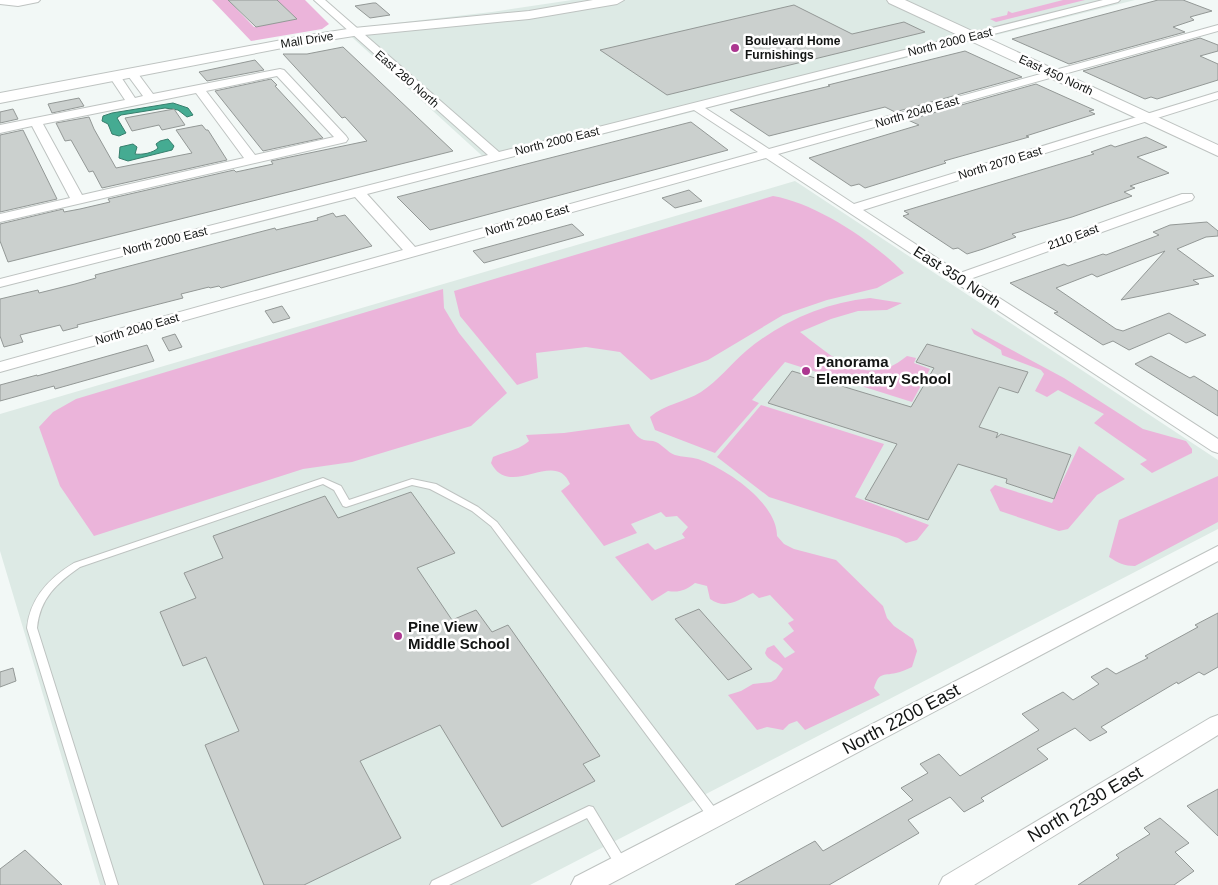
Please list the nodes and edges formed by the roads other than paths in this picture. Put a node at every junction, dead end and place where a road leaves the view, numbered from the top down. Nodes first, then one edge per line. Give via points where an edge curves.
1 (35, 0) edge
2 (319, 0) edge
3 (617, 0) edge
4 (894, 0) edge
5 (1115, 0) edge
6 (0, 1) edge
7 (1218, 28) edge
8 (354, 32) junction
9 (972, 36) junction
10 (132, 73) junction
11 (1054, 73) junction
12 (115, 76) junction
13 (198, 88) junction
14 (1218, 95) edge
15 (0, 98) edge
16 (150, 98) junction
17 (132, 102) junction
18 (695, 106) junction
19 (1148, 117) junction
20 (36, 122) junction
21 (0, 129) edge
22 (1218, 151) edge
23 (767, 153) junction
24 (496, 156) junction
25 (252, 160) junction
26 (357, 191) junction
27 (1188, 197) dead end
28 (78, 200) junction
29 (852, 209) junction
30 (0, 218) edge
31 (412, 252) junction
32 (959, 278) junction
33 (0, 283) edge
34 (0, 367) edge
35 (1218, 447) edge
36 (1218, 553) edge
37 (1218, 724) edge
38 (714, 816) junction
39 (622, 865) junction
40 (112, 885) edge
41 (436, 885) edge
42 (584, 885) edge
43 (952, 885) edge

1 - 6 street via 18,3
2 - 8 street, East 280 North
3 - 8 main road, Mall Drive via 529,15
4 - 9 main road, East 450 North
5 - 9 street, North 2000 East
7 - 11 street, North 2040 East
8 - 10 main road, Mall Drive
8 - 24 street, East 280 North
9 - 11 main road, East 450 North
9 - 18 street, North 2000 East
10 - 12 main road, Mall Drive
10 - 16 street
11 - 19 main road, East 450 North
11 - 23 street, North 2040 East
12 - 15 main road, Mall Drive
12 - 17 street
13 - 16 street
13 - 25 street
13 - 25 street via 280,72 342,139
14 - 19 street, North 2070 East
16 - 17 street
17 - 20 street
18 - 23 street, East 350 North
18 - 24 street, North 2000 East
19 - 22 main road, East 450 North
19 - 29 street, North 2070 East
20 - 21 street
20 - 28 street
23 - 29 street, East 350 North
23 - 31 street, North 2040 East
24 - 26 street, North 2000 East
25 - 28 street
26 - 31 street
26 - 33 street, North 2000 East
27 - 32 street, 2110 East
28 - 30 street
29 - 32 street, East 350 North
31 - 34 street, North 2040 East
32 - 35 street, East 350 North
36 - 38 street, North 2200 East
37 - 43 street, North 2230 East
38 - 39 street, North 2200 East
38 - 40 lane via 494,524 475,509 433,486 412,482 346,504 338,488 323,481 77,565 59,576 32,614 32,628
39 - 41 lane via 589,811
39 - 42 street, North 2200 East

